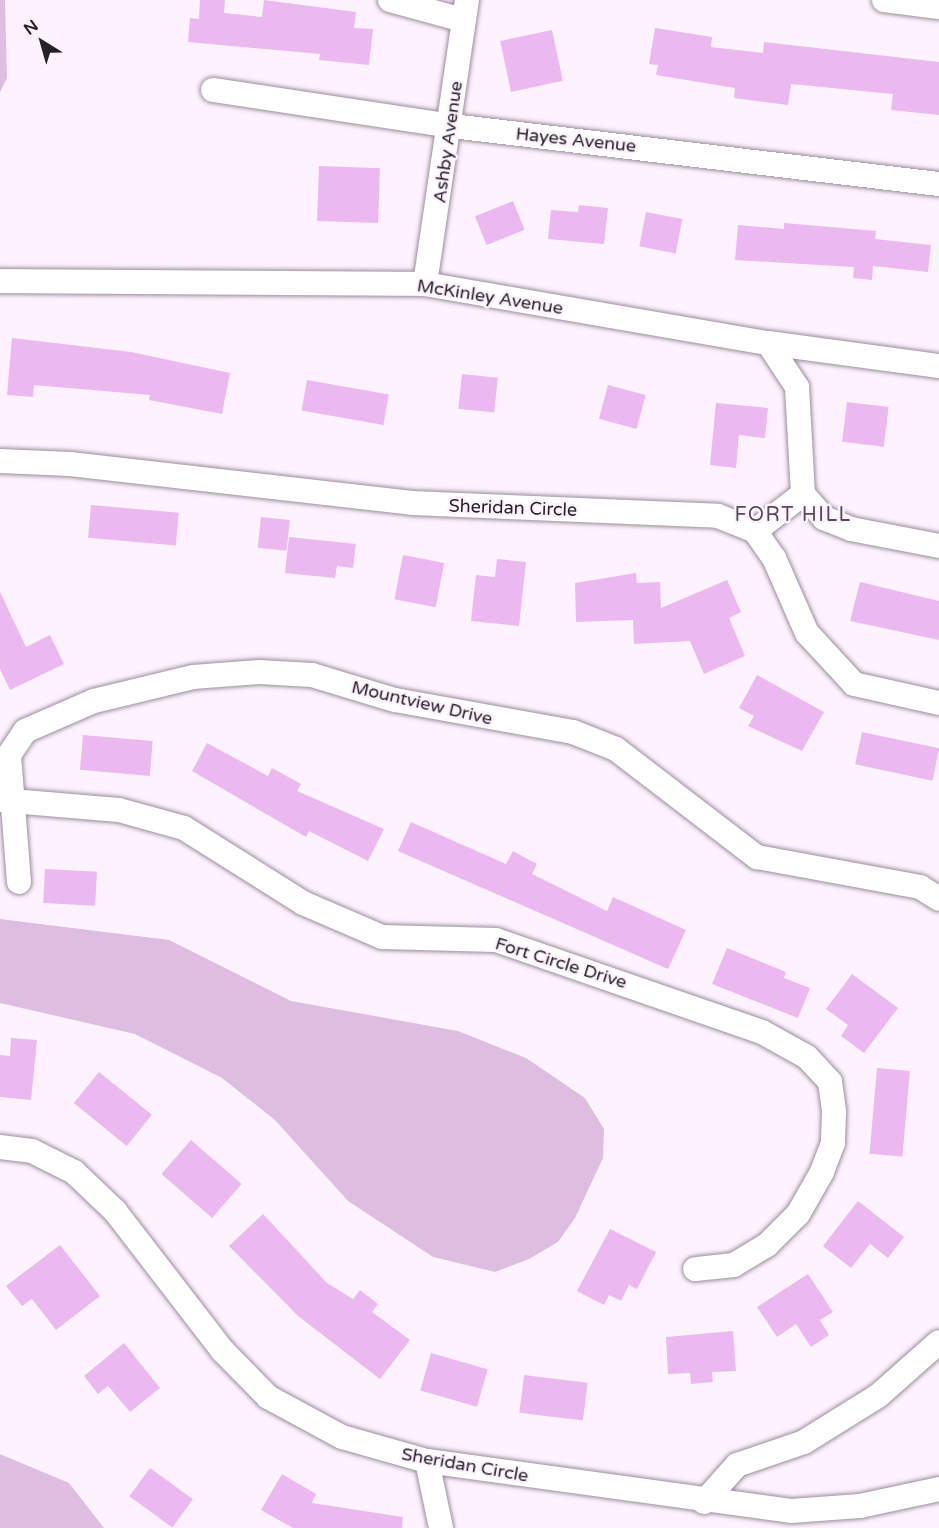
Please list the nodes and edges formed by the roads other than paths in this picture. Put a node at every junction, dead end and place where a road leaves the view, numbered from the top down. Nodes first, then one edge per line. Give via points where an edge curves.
1 (390, 0) edge
2 (884, 0) edge
3 (939, 7) edge
4 (465, 10) edge
5 (213, 90) dead end
6 (452, 126) junction
7 (939, 184) edge
8 (0, 281) edge
9 (425, 284) junction
10 (768, 343) junction
11 (939, 366) edge
12 (0, 461) edge
13 (803, 494) junction
14 (755, 531) junction
15 (939, 546) edge
16 (939, 703) edge
17 (7, 799) edge
18 (19, 882) dead end
19 (939, 899) edge
20 (0, 1148) edge
21 (695, 1269) dead end
22 (939, 1342) edge
23 (426, 1461) junction
24 (939, 1489) edge
25 (704, 1502) junction
26 (441, 1528) edge

1 - 4 street
2 - 3 street
4 - 6 street, Ashby Avenue
5 - 6 street, Hayes Avenue
6 - 7 street, Hayes Avenue
6 - 9 street, Ashby Avenue
8 - 9 street, McKinley Avenue
9 - 10 street, McKinley Avenue
10 - 11 street, McKinley Avenue
10 - 13 street via 797,387
12 - 14 street, Sheridan Circle via 70,464 412,503 718,516
13 - 14 street
13 - 15 street via 824,518 851,529
14 - 16 street via 774,558 807,633 854,684
17 - 18 street, Mountview Drive
17 - 19 street, Mountview Drive via 9,755 25,731 94,701 193,677 312,675 395,700 573,732 616,749 757,857 920,887
17 - 21 street, Fort Circle Drive via 119,810 184,828 303,903 382,937 496,940 762,1032 807,1057 830,1082 834,1112 833,1143 822,1172 798,1214 767,1245 734,1265
20 - 23 street, Sheridan Circle via 32,1151 74,1172 115,1211 222,1350 268,1397 342,1437
22 - 25 street via 878,1396 804,1442 737,1465
23 - 25 street, Sheridan Circle
23 - 26 street
24 - 25 street, Sheridan Circle via 860,1506 791,1511

